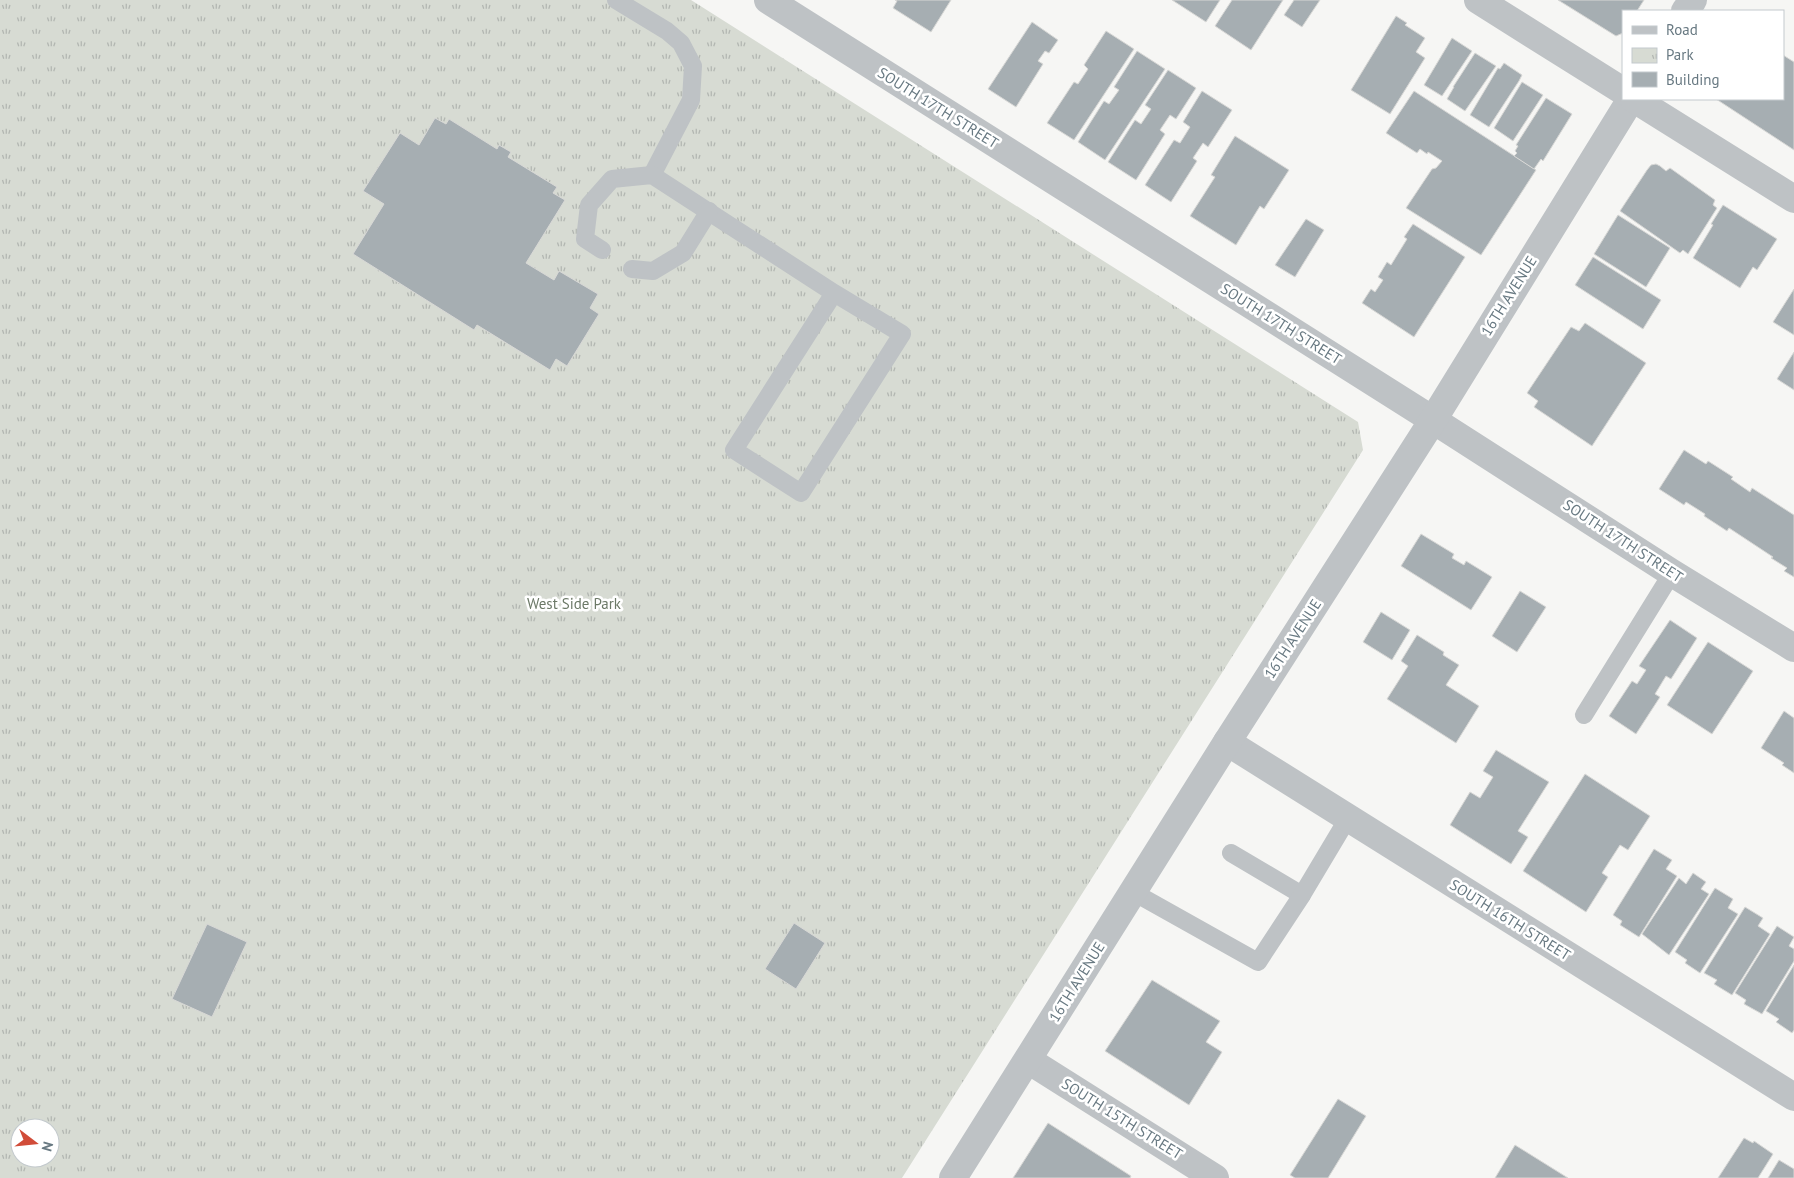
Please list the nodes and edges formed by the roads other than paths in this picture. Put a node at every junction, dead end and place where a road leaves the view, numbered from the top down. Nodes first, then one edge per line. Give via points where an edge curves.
1 (616, 0) edge
2 (768, 0) edge
3 (1478, 0) edge
4 (1622, 91) edge
5 (1631, 100) edge
6 (1634, 100) edge
7 (652, 175) junction
8 (1794, 199) edge
9 (709, 211) junction
10 (602, 250) dead end
11 (632, 269) dead end
12 (834, 293) junction
13 (1433, 420) junction
14 (1672, 573) junction
15 (1794, 648) edge
16 (1584, 715) dead end
17 (1227, 742) junction
18 (1348, 818) junction
19 (1231, 853) dead end
20 (1133, 892) junction
21 (1302, 895) junction
22 (1028, 1060) junction
23 (1794, 1097) edge
24 (953, 1178) edge
25 (1215, 1178) edge

1 - 7 lane via 681,43 693,66 691,100
2 - 13 street, SOUTH 17TH STREET
3 - 4 street
5 - 13 street, 16TH AVENUE
6 - 8 street
7 - 9 lane
7 - 10 lane via 612,179 589,205 585,239
9 - 11 lane via 684,253 653,271
9 - 12 lane
12 - 12 lane via 902,334 801,493 734,450
13 - 14 street, SOUTH 17TH STREET
13 - 17 street, 16TH AVENUE
14 - 15 street, SOUTH 17TH STREET
14 - 16 lane
17 - 18 street, SOUTH 16TH STREET
17 - 20 street, 16TH AVENUE
18 - 21 lane
18 - 23 street, SOUTH 16TH STREET
19 - 21 lane
20 - 21 lane via 1258,962
20 - 22 street, 16TH AVENUE
22 - 24 street, 16TH AVENUE
22 - 25 street, SOUTH 15TH STREET

